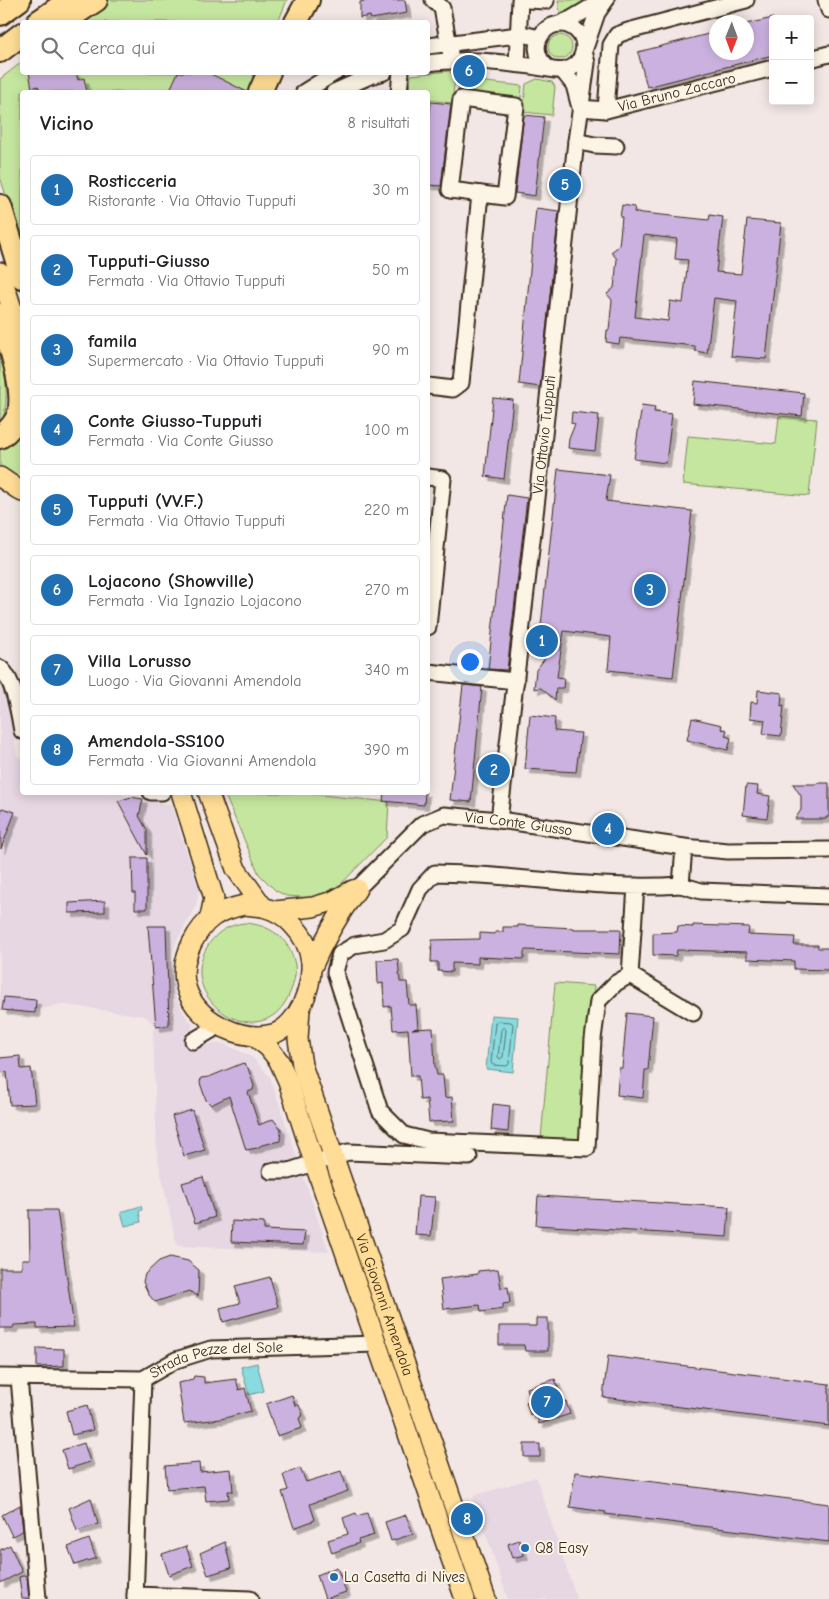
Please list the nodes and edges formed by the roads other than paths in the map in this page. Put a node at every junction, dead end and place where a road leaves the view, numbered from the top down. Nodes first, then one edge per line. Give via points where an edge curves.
1 (19, 0) edge
2 (70, 0) edge
3 (96, 0) edge
4 (295, 0) edge
5 (308, 0) edge
6 (433, 0) edge
7 (520, 0) edge
8 (528, 0) edge
9 (546, 0) edge
10 (604, 0) edge
11 (746, 0) edge
12 (826, 0) edge
13 (829, 10) edge
14 (0, 14) edge
15 (41, 20) edge
16 (65, 20) edge
17 (288, 20) edge
18 (297, 20) edge
19 (559, 24) junction
20 (518, 35) junction
21 (539, 38) junction
22 (449, 43) junction
23 (430, 46) edge
24 (584, 51) junction
25 (829, 54) edge
26 (814, 58) edge
27 (452, 60) junction
28 (430, 63) edge
29 (517, 64) junction
30 (556, 69) junction
31 (769, 69) edge
32 (268, 75) edge
33 (331, 75) edge
34 (372, 75) edge
35 (401, 75) edge
36 (261, 90) edge
37 (307, 90) edge
38 (338, 90) edge
39 (399, 90) edge
40 (580, 108) junction
41 (606, 110) junction
42 (576, 141) junction
43 (616, 146) dead end
44 (480, 194) junction
45 (0, 206) edge
46 (20, 271) edge
47 (0, 272) edge
48 (0, 315) edge
49 (20, 333) edge
50 (430, 386) edge
51 (0, 436) edge
52 (0, 477) edge
53 (430, 477) edge
54 (20, 491) edge
55 (430, 607) edge
56 (0, 668) edge
57 (430, 672) edge
58 (516, 681) junction
59 (20, 721) edge
60 (182, 795) edge
61 (209, 795) edge
62 (499, 820) junction
63 (684, 847) junction
64 (829, 850) edge
65 (681, 885) junction
66 (636, 886) junction
67 (357, 888) junction
68 (829, 896) edge
69 (269, 909) junction
70 (210, 917) junction
71 (312, 968) junction
72 (630, 975) junction
73 (300, 1009) junction
74 (693, 1013) dead end
75 (220, 1025) junction
76 (254, 1036) junction
77 (193, 1041) dead end
78 (334, 1156) junction
79 (469, 1157) dead end
80 (314, 1162) junction
81 (271, 1171) dead end
82 (377, 1344) junction
83 (0, 1377) edge
84 (18, 1378) junction
85 (144, 1379) junction
86 (135, 1597) edge
87 (38, 1599) edge
88 (250, 1599) edge
89 (465, 1599) edge
90 (486, 1599) edge

1 - 14 highway
2 - 15 highway
3 - 16 highway
4 - 17 highway
5 - 18 highway
6 - 22 street via 442,8
7 - 20 street
8 - 9 street
10 - 19 street
10 - 24 street
11 - 41 street via 617,35 611,45
12 - 13 street
19 - 21 street via 547,28
19 - 24 street via 566,24 578,32
20 - 21 street
20 - 22 street
20 - 29 street
21 - 30 street via 537,52 543,64
22 - 23 street
22 - 27 street
24 - 30 street via 576,65
24 - 40 street, Via Ottavio Tupputi via 587,63
25 - 26 street
27 - 28 street
27 - 29 street
29 - 30 street
30 - 40 street via 574,85
31 - 41 street, Via Bruno Zaccaro
32 - 36 highway
33 - 37 street
34 - 38 street
35 - 39 street
40 - 41 street, Via Bruno Zaccaro
40 - 42 street, Via Ottavio Tupputi
42 - 43 street
42 - 58 street, Via Ottavio Tupputi
44 - 44 street via 450,190 461,99 516,106 506,197
44 - 50 street via 461,383 453,389
45 - 46 highway
47 - 49 main road
48 - 51 highway via 18,378 20,403 17,417
52 - 54 main road
53 - 55 street via 443,479
56 - 59 street via 6,673
57 - 58 street
58 - 62 street, Via Ottavio Tupputi
60 - 70 main road via 214,898
61 - 69 main road, Via Giovanni Amendola via 236,868 251,893
62 - 63 street, Via Conte Giusso
62 - 67 street, Via Conte Giusso via 444,815 422,824
63 - 64 street, Via Conte Giusso via 728,851
63 - 65 street
65 - 66 street
65 - 68 street via 701,891
66 - 72 street
66 - 72 street via 435,873 420,889 402,930 384,940 355,945 340,954 335,972 380,1111 404,1135 428,1140 587,1148 598,1001
67 - 69 main road via 313,907
67 - 71 main road via 324,939
69 - 70 main road via 244,905
69 - 71 main road, Via Giovanni Amendola via 288,920 301,933 309,948
70 - 75 main road, Via Giovanni Amendola via 187,953 185,980 197,1007
71 - 73 main road, Via Giovanni Amendola
72 - 74 street
73 - 76 main road, Via Giovanni Amendola via 291,1023 274,1034
73 - 78 main road, Via Giovanni Amendola via 298,1039 302,1065
75 - 76 main road, Via Giovanni Amendola
75 - 77 street
76 - 80 main road, Via Giovanni Amendola via 279,1061
78 - 79 street via 348,1152
78 - 80 street
78 - 90 main road, Via Giovanni Amendola
80 - 81 street via 289,1170
80 - 82 main road, Via Giovanni Amendola
82 - 85 street, Strada Pezze del Sole via 211,1349 176,1360
82 - 89 main road, Via Giovanni Amendola
83 - 84 street, Strada Pezze del Sole
84 - 85 street, Strada Pezze del Sole
84 - 87 street
85 - 86 street
86 - 88 street

